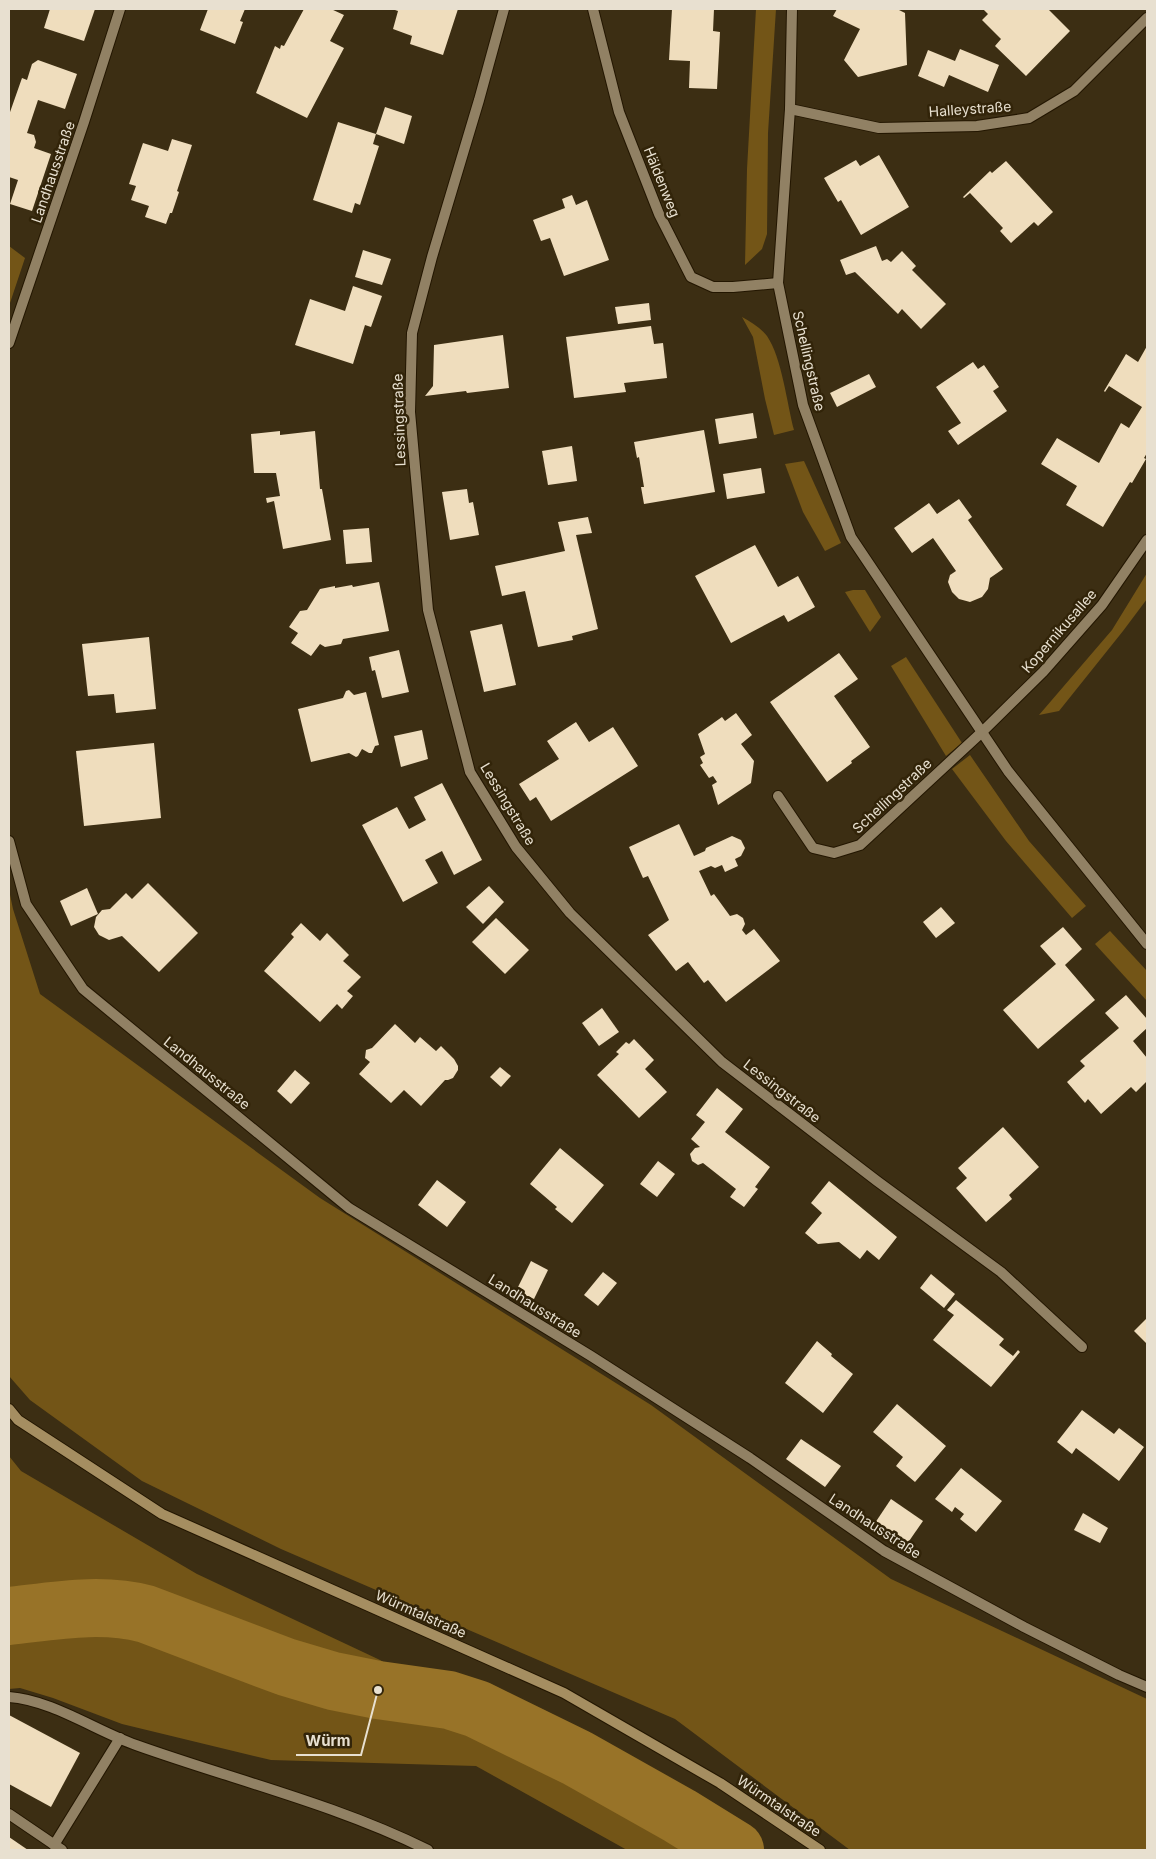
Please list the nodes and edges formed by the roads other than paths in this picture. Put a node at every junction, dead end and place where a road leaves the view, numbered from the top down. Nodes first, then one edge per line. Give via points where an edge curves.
1 (120, 9) edge
2 (504, 9) edge
3 (593, 9) edge
4 (792, 9) edge
5 (1147, 18) edge
6 (790, 109) junction
7 (778, 283) junction
8 (9, 343) edge
9 (1147, 540) edge
10 (982, 732) junction
11 (778, 796) dead end
12 (9, 841) edge
13 (1147, 944) edge
14 (1082, 1348) dead end
15 (9, 1409) edge
16 (1147, 1687) edge
17 (9, 1697) edge
18 (120, 1738) junction
19 (9, 1814) edge
20 (58, 1848) edge
21 (428, 1850) edge
22 (820, 1850) edge

1 - 8 street, Landhausstraße
2 - 14 street, Lessingstraße via 412,333 410,412 428,610 470,772 516,847 570,914 722,1062 1001,1272
3 - 7 street, Häldenweg via 620,112 659,214 691,277 713,287
4 - 6 street, Schellingstraße
5 - 6 street, Halleystraße via 1074,91 1029,118 977,126 878,128
6 - 7 street, Schellingstraße
7 - 10 street, Schellingstraße via 803,405 851,538
9 - 10 street, Kopernikusallee via 1102,605 1043,672
10 - 11 street, Schellingstraße via 860,845 834,853 813,848
10 - 13 street, Schellingstraße via 1008,771
12 - 16 street, Landhausstraße via 26,904 83,989 349,1208 591,1356 750,1458 884,1551 1024,1627
15 - 22 main road, Würmtalstraße via 18,1420 162,1514 564,1692 720,1783
17 - 18 street via 46,1706
18 - 20 street
18 - 21 street via 332,1809
19 - 20 street

